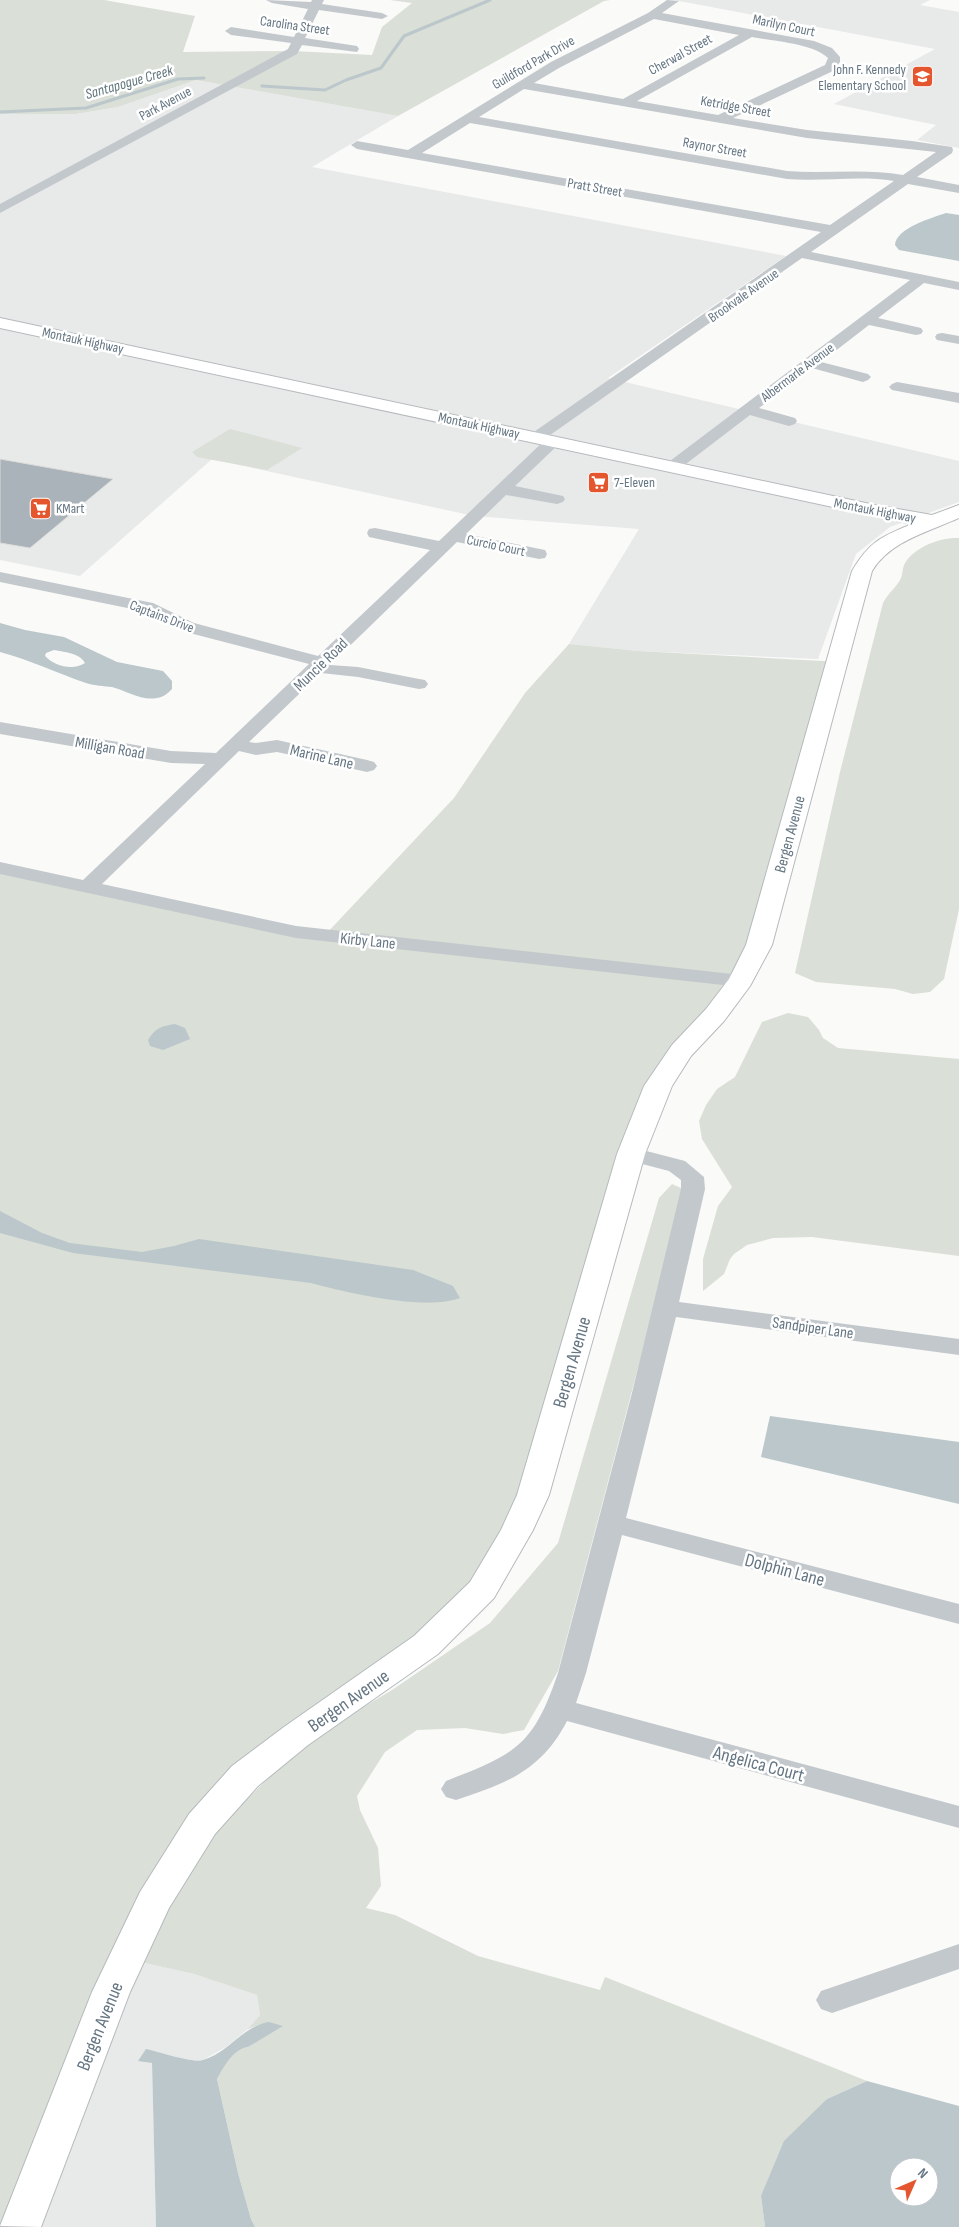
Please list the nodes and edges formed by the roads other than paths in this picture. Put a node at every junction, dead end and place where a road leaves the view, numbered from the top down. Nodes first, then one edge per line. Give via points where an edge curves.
1 (272, 0) edge
2 (673, 1) edge
3 (317, 3) edge
4 (652, 15) junction
5 (382, 16) dead end
6 (231, 31) dead end
7 (750, 33) junction
8 (299, 41) junction
9 (353, 49) dead end
10 (521, 85) junction
11 (624, 103) junction
12 (468, 119) junction
13 (720, 119) junction
14 (357, 145) dead end
15 (947, 150) joint
16 (411, 154) junction
17 (906, 179) junction
18 (959, 189) edge
19 (0, 209) edge
20 (833, 230) junction
21 (802, 254) junction
22 (922, 278) junction
23 (959, 286) edge
24 (866, 320) junction
25 (0, 323) edge
26 (916, 331) dead end
27 (942, 337) dead end
28 (959, 340) edge
29 (809, 363) junction
30 (863, 376) dead end
31 (897, 387) dead end
32 (959, 398) edge
33 (747, 410) junction
34 (788, 421) dead end
35 (545, 439) junction
36 (672, 467) junction
37 (502, 490) junction
38 (557, 499) dead end
39 (950, 519) edge
40 (375, 533) dead end
41 (448, 541) junction
42 (539, 554) dead end
43 (0, 577) edge
44 (319, 665) junction
45 (419, 684) dead end
46 (0, 728) edge
47 (251, 730) junction
48 (235, 746) junction
49 (277, 746) junction
50 (220, 759) junction
51 (367, 766) dead end
52 (0, 868) edge
53 (87, 887) junction
54 (741, 982) junction
55 (631, 1154) junction
56 (667, 1308) junction
57 (959, 1347) edge
58 (612, 1523) junction
59 (959, 1614) edge
60 (560, 1709) junction
61 (456, 1789) dead end
62 (959, 1816) edge
63 (959, 1956) edge
64 (832, 2000) dead end
65 (20, 2227) edge

1 - 3 street
2 - 4 street, Guildford Park Drive
3 - 5 street
3 - 8 street, Park Avenue
4 - 7 street, Marilyn Court
4 - 10 street, Guildford Park Drive
6 - 8 street, Carolina Street
7 - 11 street, Cherwal Street
7 - 13 street, Marilyn Court via 814,45 828,51 834,62 829,68
8 - 9 street, Carolina Street
8 - 19 street, Park Avenue via 293,51
10 - 11 street, Ketridge Street
10 - 12 street, Guildford Park Drive
11 - 13 street, Ketridge Street
12 - 16 street, Guildford Park Drive
12 - 17 street, Raynor Street via 787,175
13 - 15 street, Ketridge Street via 830,137
14 - 16 street, Pratt Street
15 - 17 street, Brookvale Avenue
16 - 20 street, Pratt Street
17 - 18 street, Raynor Street
17 - 20 street, Brookvale Avenue
20 - 21 street, Brookvale Avenue
21 - 22 street
21 - 35 street, Brookvale Avenue
22 - 23 street
22 - 24 street, Albermarle Avenue
24 - 26 street
24 - 29 street, Albermarle Avenue
25 - 35 main road, Montauk Highway
27 - 28 street
29 - 30 street
29 - 33 street, Albermarle Avenue
31 - 32 street
33 - 34 street
33 - 36 street, Albermarle Avenue
35 - 36 main road, Montauk Highway
35 - 37 street, Muncie Road
36 - 39 main road, Montauk Highway via 876,512
37 - 38 street
37 - 41 street, Muncie Road
39 - 54 main road, Bergen Avenue via 885,542 862,572 758,945
40 - 41 street, Curcio Court
41 - 42 street, Curcio Court
41 - 44 street, Muncie Road
43 - 44 street, Captains Drive via 147,607 188,627
44 - 45 street via 334,672 358,672
44 - 47 street, Muncie Road
46 - 50 street, Milligan Road via 171,757
47 - 48 street, Muncie Road
47 - 49 street, Marine Lane via 267,735
48 - 49 street, Marine Lane via 256,749
48 - 50 street, Muncie Road
49 - 51 street, Marine Lane
50 - 53 street, Muncie Road
52 - 53 street, Kirby Lane
53 - 54 street, Kirby Lane via 296,932
54 - 55 main road, Bergen Avenue via 716,1015 681,1051 658,1086
55 - 56 street via 677,1166 692,1177 693,1189
55 - 65 main road, Bergen Avenue via 533,1495 517,1530 482,1590 426,1645 260,1764 202,1824 153,1902 111,1992
56 - 57 street, Sandpiper Lane
56 - 58 street
58 - 59 street, Dolphin Lane
58 - 60 street
60 - 61 street via 537,1744 509,1768
60 - 62 street, Angelica Court
63 - 64 street

